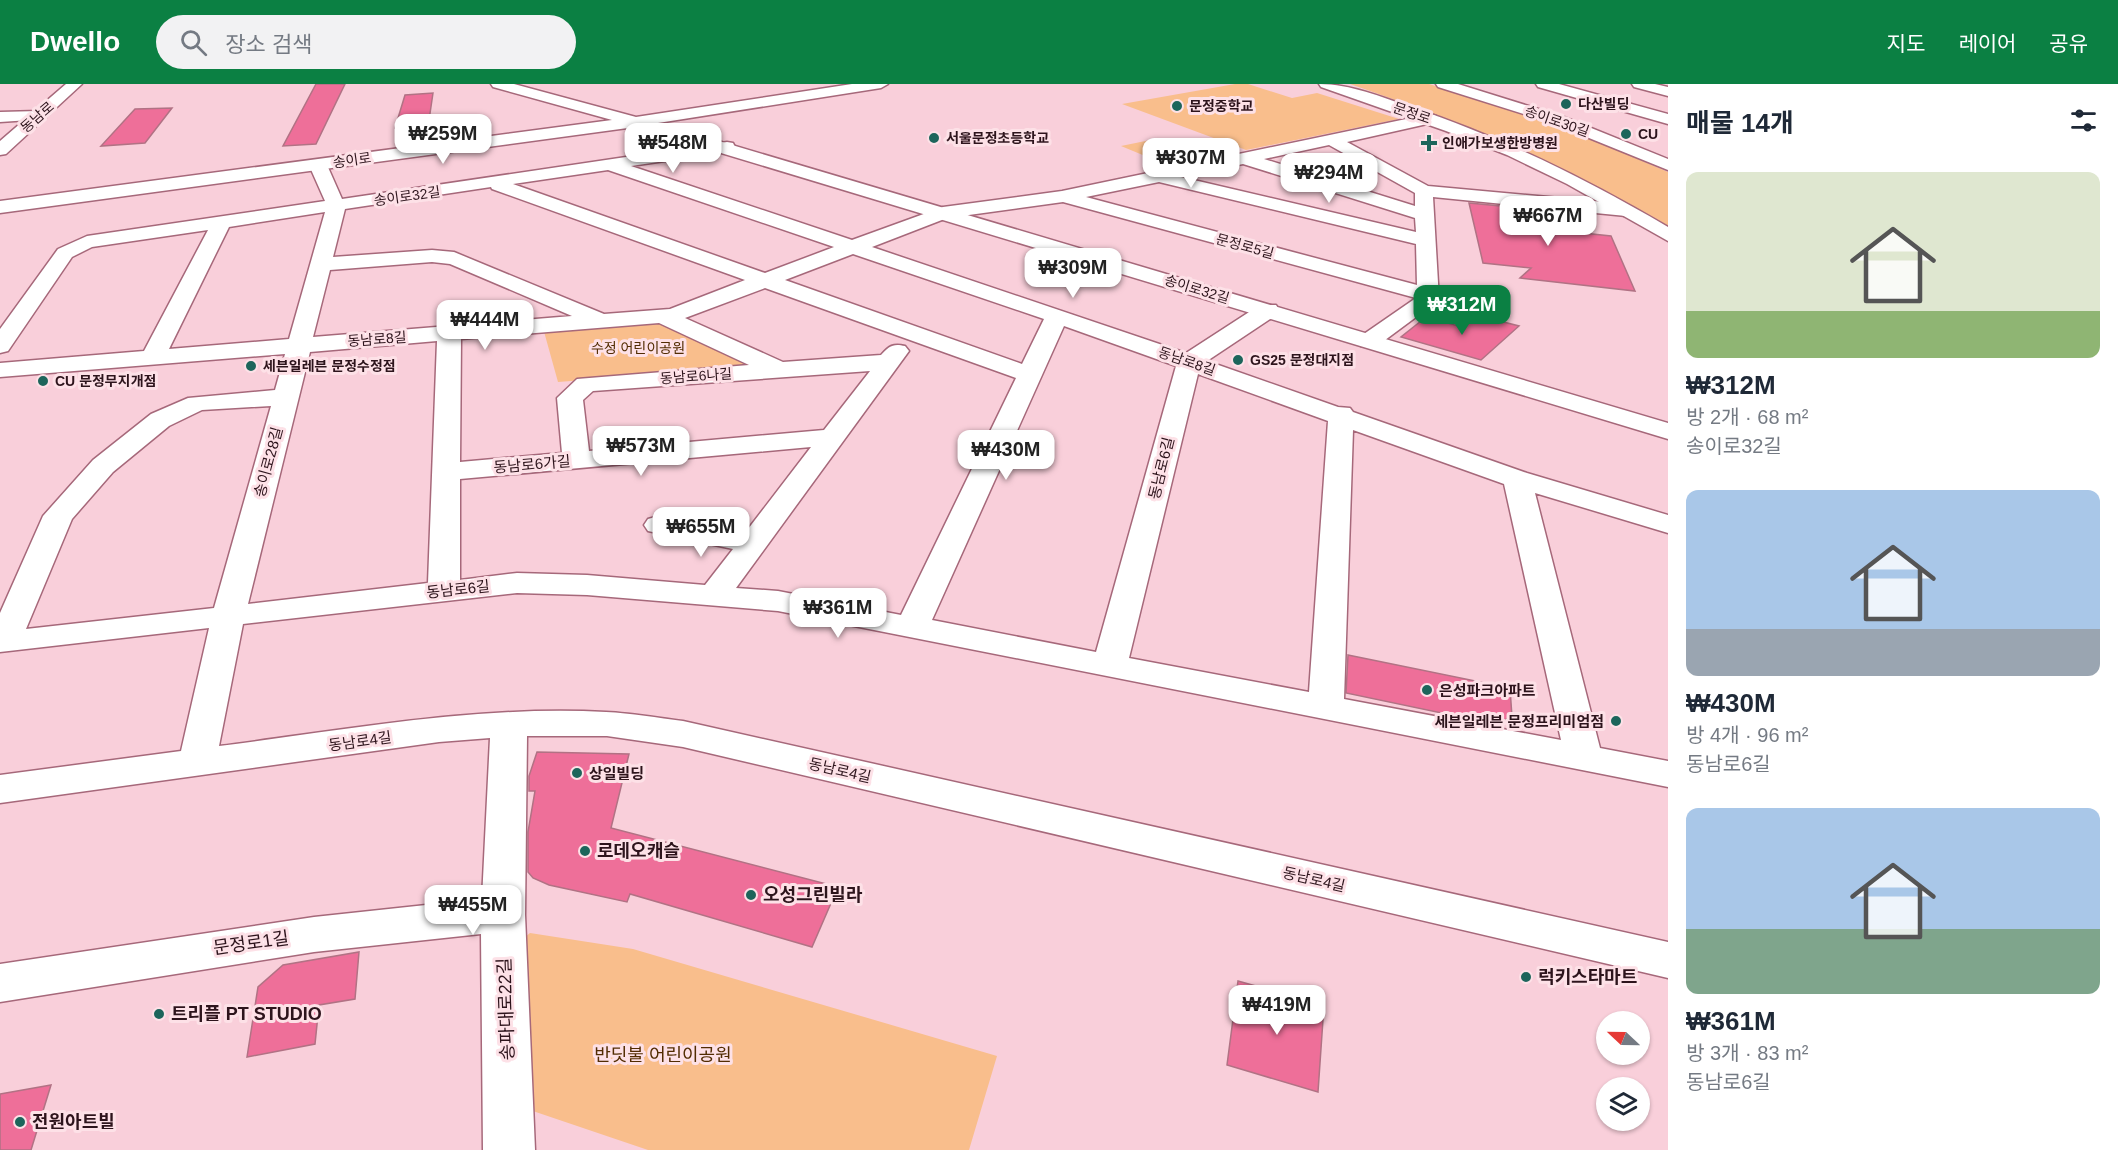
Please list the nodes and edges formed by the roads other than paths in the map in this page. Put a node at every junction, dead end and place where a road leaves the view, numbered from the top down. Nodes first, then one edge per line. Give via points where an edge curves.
1 (75, 84) edge
2 (498, 84) edge
3 (881, 84) edge
4 (1326, 84) edge
5 (1443, 84) edge
6 (1543, 84) edge
7 (1639, 84) edge
8 (1668, 92) edge
9 (1668, 100) edge
10 (1628, 108) junction
11 (39, 116) junction
12 (0, 117) edge
13 (1430, 119) junction
14 (1668, 119) edge
15 (1558, 120) junction
16 (635, 122) junction
17 (1651, 139) dead end
18 (1332, 140) junction
19 (1619, 143) junction
20 (727, 147) junction
21 (0, 150) edge
22 (1244, 159) junction
23 (318, 165) junction
24 (1668, 165) edge
25 (613, 166) junction
26 (1158, 177) junction
27 (493, 183) junction
28 (1424, 190) junction
29 (1062, 197) junction
30 (336, 206) junction
31 (0, 207) edge
32 (1626, 210) junction
33 (944, 213) junction
34 (1425, 215) junction
35 (221, 224) junction
36 (1668, 235) edge
37 (1426, 240) junction
38 (856, 248) junction
39 (321, 264) junction
40 (766, 281) junction
41 (1427, 294) junction
42 (1268, 310) junction
43 (1057, 315) junction
44 (662, 316) junction
45 (602, 321) junction
46 (449, 333) junction
47 (912, 333) junction
48 (1369, 341) junction
49 (299, 345) junction
50 (0, 346) edge
51 (153, 357) junction
52 (889, 362) junction
53 (1189, 362) junction
54 (0, 370) edge
55 (780, 370) junction
56 (1030, 375) junction
57 (285, 397) junction
58 (1341, 414) junction
59 (1668, 431) edge
60 (832, 437) junction
61 (576, 460) junction
62 (447, 472) junction
63 (1517, 479) junction
64 (1668, 524) edge
65 (659, 525) dead end
66 (753, 544) junction
67 (444, 590) junction
68 (714, 595) junction
69 (228, 616) junction
70 (912, 627) junction
71 (2, 642) edge
72 (1110, 665) junction
73 (1326, 707) junction
74 (509, 724) junction
75 (1584, 759) junction
76 (198, 763) junction
77 (1668, 774) edge
78 (0, 789) edge
79 (503, 915) junction
80 (1668, 960) edge
81 (0, 983) edge
82 (509, 1150) edge

1 - 11 street, 동남로
2 - 16 street, 송이로32길
3 - 16 street, 송이로
4 - 13 street, 문정로
5 - 15 street, 송이로30길
6 - 10 street
7 - 8 street
9 - 10 street
10 - 14 street
10 - 15 street
11 - 12 street
11 - 21 street, 동남로
13 - 18 street, 문정로5길
13 - 32 street, 문정로 via 1551,170
15 - 19 street, 송이로30길
16 - 20 street, 송이로32길
16 - 23 street, 송이로
17 - 19 street
18 - 22 street, 문정로5길
18 - 28 street
19 - 24 street, 송이로30길
20 - 25 street, 송이로32길
20 - 33 street, 송이로32길
22 - 26 street, 문정로5길
22 - 34 street, 문정로5길
23 - 30 street
23 - 31 street, 송이로
25 - 27 street, 송이로32길
25 - 38 street, 동남로8길
26 - 29 street, 문정로5길
26 - 37 street, 문정로5길
27 - 30 street, 송이로32길
27 - 40 street
28 - 32 street, 문정로
28 - 34 street
29 - 33 street, 문정로5길
29 - 41 street, 문정로5길
30 - 35 street, 송이로32길
30 - 39 street, 송이로28길
32 - 36 street, 문정로
33 - 38 street, 동남로8길
33 - 42 street, 송이로32길
34 - 37 street
35 - 50 street, 송이로32길 via 87,242 66,253
35 - 51 street
37 - 41 street
38 - 40 street, 동남로8길
38 - 43 street, 동남로8길
39 - 45 street, 동남로8길 via 454,258
39 - 49 street, 송이로28길
40 - 44 street, 동남로8길
40 - 47 street
41 - 48 street via 1428,300
42 - 48 street, 송이로32길
42 - 53 street
43 - 53 street, 동남로8길
43 - 56 street
44 - 45 street, 동남로8길
44 - 55 street, 동남로8길
45 - 46 street, 동남로8길
46 - 49 street, 동남로8길
46 - 62 street
47 - 52 street
47 - 56 street
48 - 59 street, 송이로32길
49 - 51 street, 동남로8길
49 - 57 street, 송이로28길
51 - 54 street, 동남로8길
52 - 55 street, 동남로6나길
52 - 60 street
53 - 58 street, 동남로8길
53 - 72 street, 동남로6길
55 - 61 street, 동남로6나길 via 586,384 570,398
56 - 70 street
57 - 69 street, 송이로28길
57 - 71 street, 동남로6길 via 197,403 160,420 102,466 58,516
58 - 63 street, 동남로8길
58 - 73 street
60 - 61 street, 동남로6가길
60 - 66 street
61 - 62 street, 동남로6가길
62 - 67 street
63 - 64 street, 동남로8길
63 - 75 street
65 - 66 street
66 - 68 street
67 - 68 street, 동남로6길 via 517,583
67 - 69 street, 동남로6길
68 - 70 street, 동남로6길 via 778,601
69 - 71 street, 동남로6길
69 - 76 street, 송이로28길
70 - 72 street, 동남로6길
72 - 73 street, 동남로6길
73 - 75 street, 동남로6길
74 - 76 street, 동남로4길
74 - 79 street, 송파대로22길
74 - 80 street, 동남로4길 via 607,724 683,734
75 - 77 street, 동남로6길
76 - 78 street, 동남로4길
79 - 81 street, 문정로1길 via 392,923
79 - 82 street, 송파대로22길

